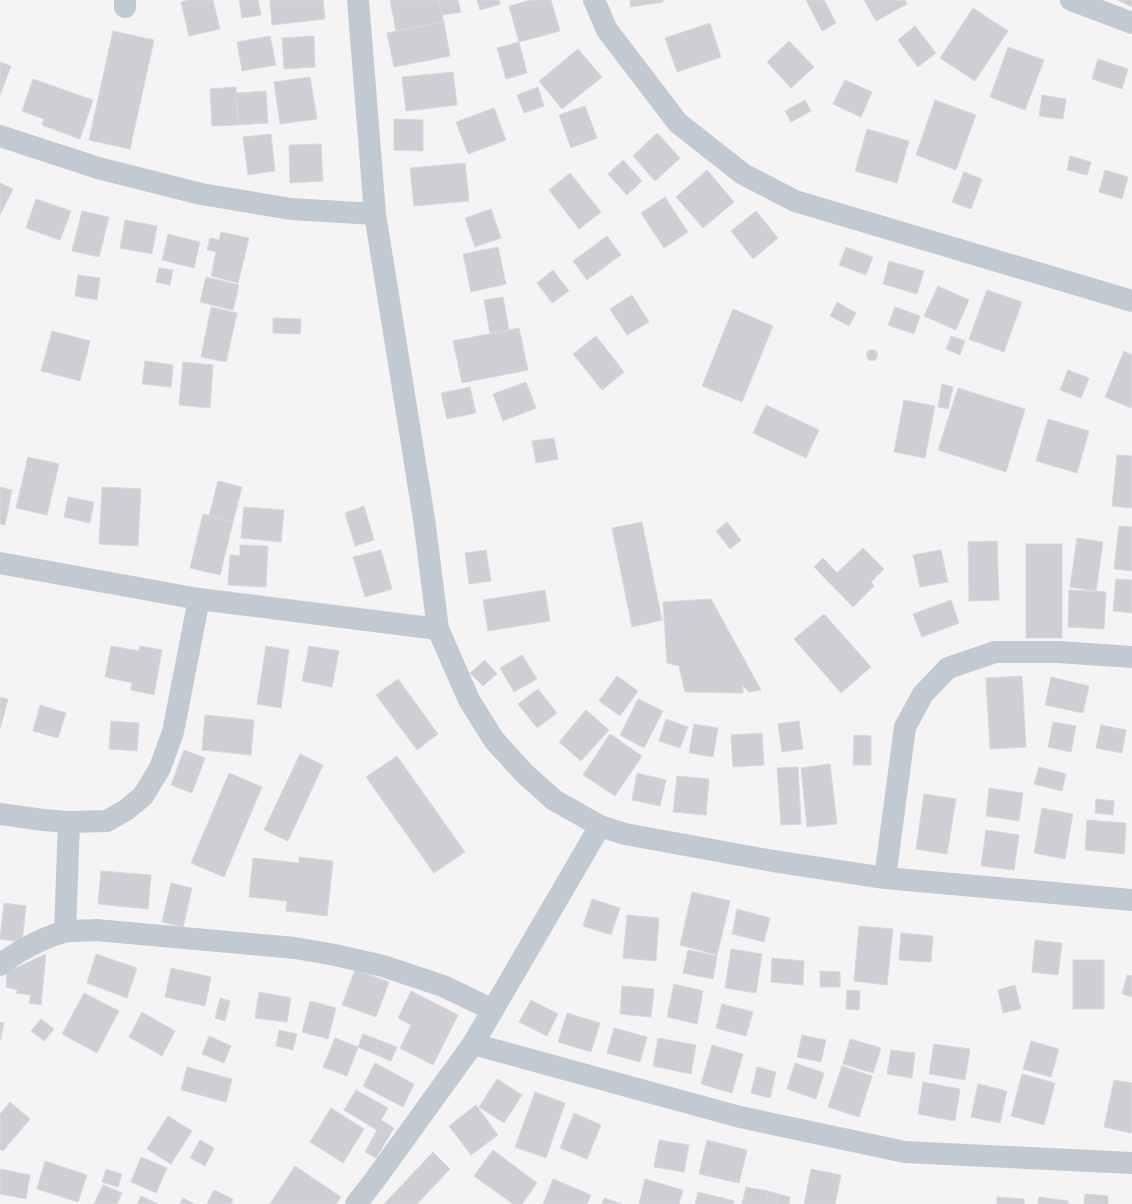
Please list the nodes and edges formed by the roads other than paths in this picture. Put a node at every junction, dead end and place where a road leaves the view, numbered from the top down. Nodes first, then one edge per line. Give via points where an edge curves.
1 (358, 0) edge
2 (594, 0) edge
3 (1071, 0) edge
4 (1132, 23) edge
5 (0, 136) edge
6 (375, 214) junction
7 (1132, 301) edge
8 (0, 563) edge
9 (199, 599) junction
10 (438, 629) junction
11 (1132, 656) edge
12 (0, 814) edge
13 (69, 822) junction
14 (600, 826) junction
15 (885, 878) junction
16 (1132, 900) edge
17 (65, 932) junction
18 (0, 966) edge
19 (493, 1010) junction
20 (473, 1044) junction
21 (1132, 1163) edge
22 (356, 1204) edge

1 - 6 street
2 - 7 street via 607,30 678,123 743,174 795,201
3 - 4 street
5 - 6 street via 98,168 201,194 291,208
6 - 10 street via 424,518
8 - 9 street
9 - 10 street
9 - 13 street via 173,732 160,768 143,796 126,810 107,820
10 - 14 street via 469,700 494,740 524,773 554,800
11 - 15 street via 995,652 948,668 923,694 905,727
12 - 13 street
13 - 17 street
14 - 15 street via 625,834
14 - 19 street
15 - 16 street
17 - 18 street via 36,943 10,957
17 - 19 street via 96,930 295,948 328,954 382,966 435,984
19 - 20 street
20 - 21 street via 740,1117 906,1152
20 - 22 street

